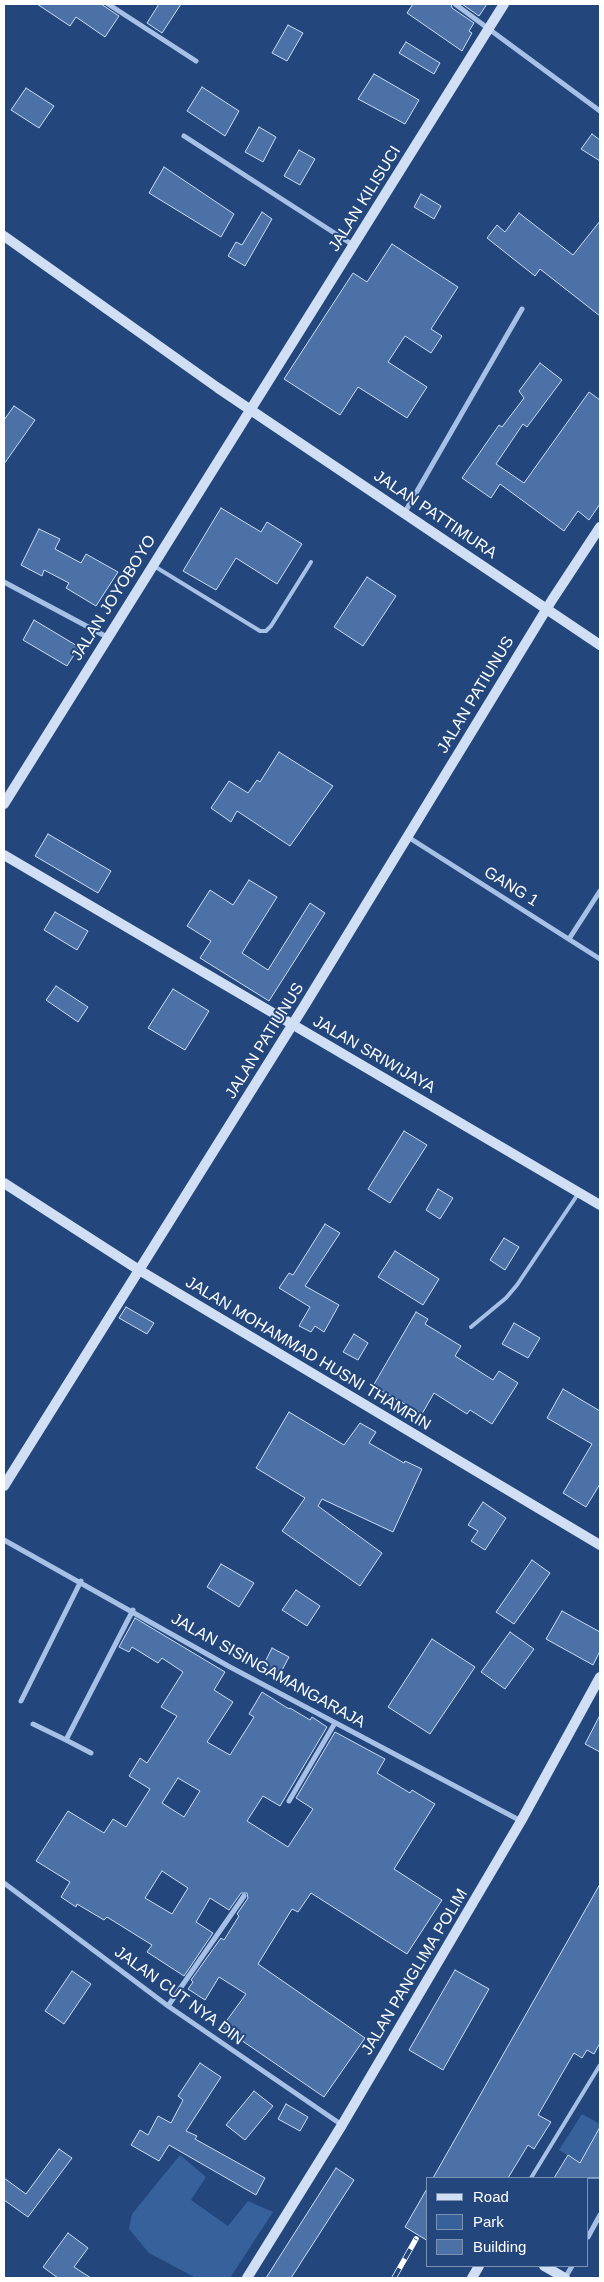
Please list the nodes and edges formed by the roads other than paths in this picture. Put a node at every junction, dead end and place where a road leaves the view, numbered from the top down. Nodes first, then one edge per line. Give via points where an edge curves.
1 (108, 4) edge
2 (455, 4) edge
3 (504, 4) edge
4 (490, 29) junction
5 (196, 62) dead end
6 (600, 112) edge
7 (184, 136) dead end
8 (4, 236) edge
9 (354, 245) junction
10 (522, 309) dead end
11 (252, 410) junction
12 (405, 512) junction
13 (600, 527) edge
14 (311, 562) dead end
15 (152, 565) junction
16 (4, 582) edge
17 (547, 608) junction
18 (107, 637) junction
19 (600, 645) edge
20 (4, 804) edge
21 (408, 837) junction
22 (4, 855) edge
23 (600, 891) edge
24 (569, 939) junction
25 (600, 959) edge
26 (292, 1025) junction
27 (4, 1184) edge
28 (579, 1192) junction
29 (600, 1205) edge
30 (139, 1270) junction
31 (470, 1327) dead end
32 (4, 1486) edge
33 (4, 1540) edge
34 (600, 1545) edge
35 (81, 1582) junction
36 (133, 1610) junction
37 (600, 1678) edge
38 (21, 1701) dead end
39 (335, 1722) junction
40 (33, 1724) dead end
41 (66, 1740) junction
42 (91, 1753) dead end
43 (289, 1801) dead end
44 (521, 1821) junction
45 (4, 1883) edge
46 (244, 1896) dead end
47 (168, 2006) junction
48 (600, 2065) edge
49 (342, 2125) junction
50 (532, 2177) edge
51 (600, 2215) edge
52 (589, 2236) edge
53 (478, 2267) edge
54 (546, 2267) edge
55 (571, 2267) edge
56 (247, 2278) edge
57 (472, 2278) edge
58 (565, 2278) edge

1 - 5 street
2 - 4 street
3 - 4 street, JALAN KILISUCI
4 - 6 street
4 - 9 street, JALAN KILISUCI
7 - 9 street
8 - 11 street, JALAN PATTIMURA
9 - 11 street, JALAN KILISUCI
10 - 12 street
11 - 12 street, JALAN PATTIMURA
11 - 15 street, JALAN JOYOBOYO
12 - 17 street, JALAN PATTIMURA
13 - 17 street, JALAN PATIUNUS
14 - 15 lane via 266,631 260,631
15 - 18 street, JALAN JOYOBOYO
16 - 18 street
17 - 19 street, JALAN PATTIMURA
17 - 21 street, JALAN PATIUNUS
18 - 20 street, JALAN JOYOBOYO
21 - 24 street, GANG 1
21 - 26 street, JALAN PATIUNUS
22 - 26 street, JALAN SRIWIJAYA
23 - 24 street
24 - 25 street, GANG 1
26 - 28 street, JALAN SRIWIJAYA
26 - 30 street, JALAN PATIUNUS
27 - 30 street, JALAN MOHAMMAD HUSNI THAMRIN
28 - 29 street, JALAN SRIWIJAYA
28 - 31 lane via 517,1285
30 - 32 street, JALAN PATIUNUS
30 - 34 street, JALAN MOHAMMAD HUSNI THAMRIN
33 - 35 street, JALAN SISINGAMANGARAJA
35 - 36 street, JALAN SISINGAMANGARAJA
35 - 38 street
36 - 39 street, JALAN SISINGAMANGARAJA via 230,1667
36 - 41 street
37 - 44 street, JALAN PANGLIMA POLIM
39 - 43 street
39 - 44 street, JALAN SISINGAMANGARAJA
40 - 41 street
41 - 42 street
44 - 49 street, JALAN PANGLIMA POLIM
45 - 47 street, JALAN CUT NYA DIN
46 - 47 street
47 - 49 street, JALAN CUT NYA DIN
48 - 50 lane
49 - 56 street, JALAN PANGLIMA POLIM
51 - 52 street
53 - 57 street
54 - 58 street
55 - 58 street

